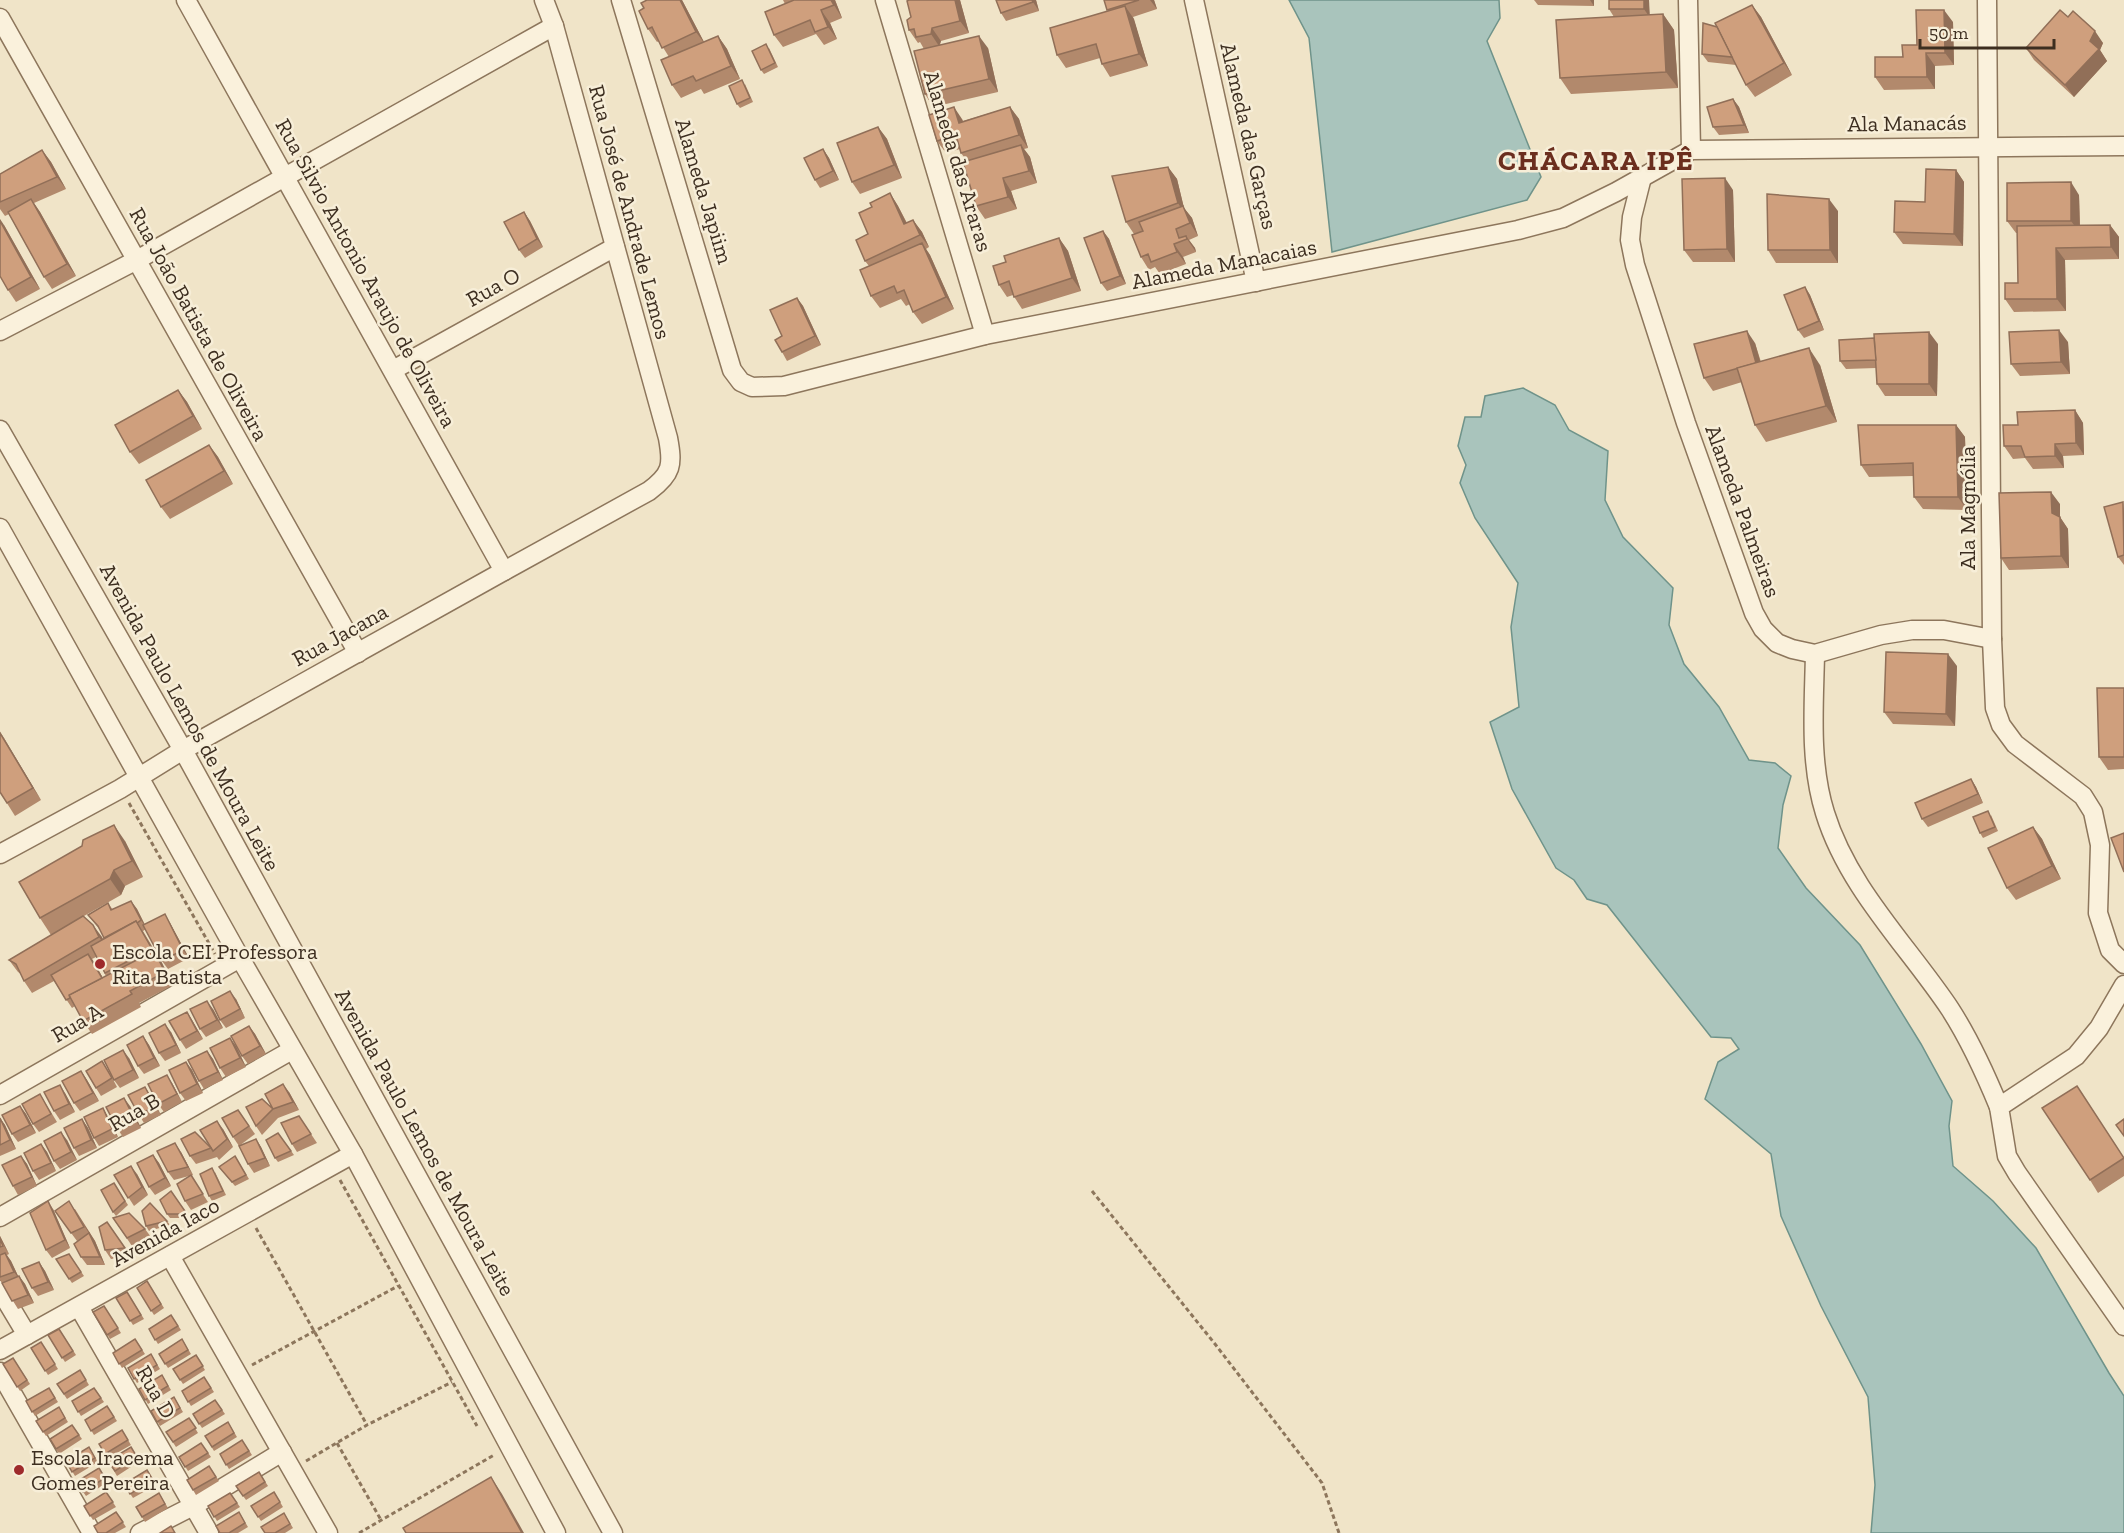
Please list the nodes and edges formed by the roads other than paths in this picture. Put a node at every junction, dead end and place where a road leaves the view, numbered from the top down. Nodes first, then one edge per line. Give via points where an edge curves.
1 (186, 0) edge
2 (544, 0) edge
3 (621, 0) edge
4 (885, 0) edge
5 (1194, 0) edge
6 (1688, 0) edge
7 (1987, 0) edge
8 (0, 18) edge
9 (554, 26) junction
10 (1989, 146) junction
11 (2124, 146) edge
12 (1691, 150) junction
13 (284, 176) junction
14 (1642, 177) junction
15 (615, 247) junction
16 (135, 261) junction
17 (1256, 282) junction
18 (0, 331) edge
19 (985, 335) junction
20 (393, 370) junction
21 (752, 387) joint
22 (0, 430) edge
23 (668, 438) joint
24 (0, 528) edge
25 (504, 571) junction
26 (1992, 639) junction
27 (358, 653) junction
28 (1815, 654) junction
29 (183, 750) junction
30 (139, 777) junction
31 (0, 854) edge
32 (240, 958) junction
33 (2124, 964) edge
34 (2124, 985) edge
35 (292, 1050) junction
36 (0, 1095) edge
37 (2000, 1107) junction
38 (353, 1154) junction
39 (0, 1217) edge
40 (170, 1256) junction
41 (0, 1290) edge
42 (79, 1307) junction
43 (2124, 1326) edge
44 (27, 1335) junction
45 (0, 1350) edge
46 (0, 1372) edge
47 (282, 1452) junction
48 (193, 1506) junction
49 (92, 1533) edge
50 (140, 1533) edge
51 (209, 1533) edge
52 (328, 1533) edge
53 (556, 1533) edge
54 (613, 1533) edge

1 - 13 street, Rua Silvio Antonio Araujo de Oliveira
2 - 9 street, Rua José de Andrade Lemos
3 - 21 street, Alameda Japiim via 732,370 741,382
4 - 19 street, Alameda das Araras
5 - 17 street, Alameda das Garças
6 - 12 street
7 - 10 street, Ala Magnólia
8 - 16 street, Rua João Batista de Oliveira
9 - 13 street
9 - 15 street, Rua José de Andrade Lemos
10 - 11 street, Ala Manacás
10 - 12 street, Ala Manacás
10 - 26 street, Ala Magnólia
12 - 14 street, Alameda Manacaias
13 - 16 street
13 - 20 street, Rua Silvio Antonio Araujo de Oliveira
14 - 17 street, Alameda Manacaias via 1563,218
14 - 28 street, Alameda Palmeiras via 1630,240 1635,265 1754,613 1776,643
15 - 20 street, Rua O
15 - 23 street, Rua José de Andrade Lemos
16 - 18 street
16 - 27 street, Rua João Batista de Oliveira
17 - 19 street, Alameda Manacaias
19 - 21 street, Alameda Manacaias via 784,386
20 - 25 street, Rua Silvio Antonio Araujo de Oliveira
22 - 29 street, Avenida Paulo Lemos de Moura Leite
23 - 25 street, Rua Jacana via 672,458 660,484
24 - 30 street
25 - 27 street, Rua Jacana
26 - 28 street via 1944,630 1912,630
26 - 33 street, Ala Magnólia via 1995,708 2001,725 2015,744 2083,796 2093,812 2100,845 2098,913 2110,950
27 - 29 street, Rua Jacana
28 - 37 street via 1816,773 1824,813 1838,847 1864,890 1950,1009 1980,1061
29 - 30 street, Rua Jacana
29 - 54 street, Avenida Paulo Lemos de Moura Leite
30 - 31 street, Rua Jacana
30 - 32 street
32 - 35 street
32 - 36 street, Rua A
34 - 37 street via 2099,1028 2076,1056
35 - 38 street
35 - 39 street, Rua B
37 - 43 street via 2007,1156
38 - 40 street, Avenida Iaco
38 - 53 street
40 - 42 street, Avenida Iaco
40 - 47 street
41 - 44 street
42 - 44 street, Avenida Iaco
42 - 48 street, Rua D
44 - 45 street, Avenida Iaco
46 - 49 street
47 - 48 street
47 - 52 street
48 - 50 street
48 - 51 street, Rua D

